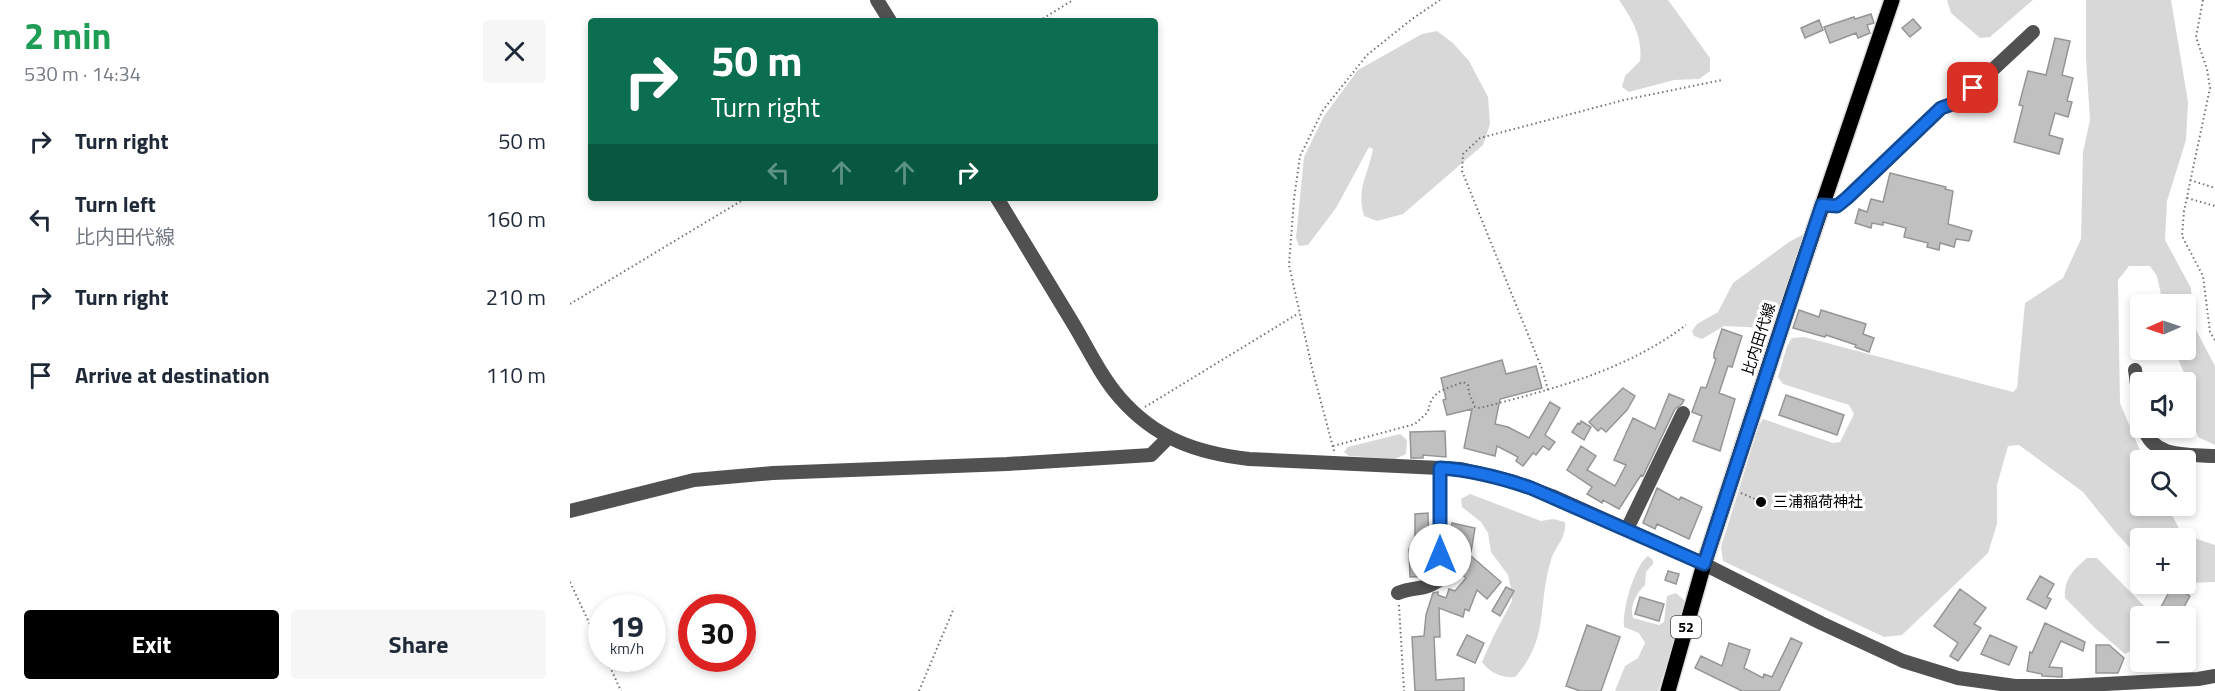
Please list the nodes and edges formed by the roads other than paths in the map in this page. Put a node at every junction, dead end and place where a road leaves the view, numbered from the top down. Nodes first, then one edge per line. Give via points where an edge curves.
1 (878, 0) edge
2 (1892, 0) edge
3 (888, 18) edge
4 (2033, 32) dead end
5 (999, 201) edge
6 (1822, 205) junction
7 (1683, 413) dead end
8 (1168, 438) junction
9 (2150, 438) edge
10 (2215, 456) edge
11 (1440, 468) junction
12 (570, 511) edge
13 (1627, 529) junction
14 (1704, 564) junction
15 (1398, 593) road end
16 (2215, 676) edge
17 (2141, 687) edge
18 (1668, 691) edge

1 - 3 street
2 - 6 main road, 比内田代線 / 52
4 - 6 street via 1958,102 1941,108 1847,198 1837,206
5 - 8 street via 1119,398
6 - 14 main road, 比内田代線 / 52
7 - 13 street
8 - 11 street via 1217,456
8 - 12 street via 1151,455 694,480
9 - 10 street via 2154,445 2172,454
11 - 13 street via 1511,481
11 - 15 street via 1438,581 1427,588
13 - 14 street
14 - 17 street via 1903,661 1958,678 2015,686
14 - 18 main road, 比内田代線 / 52
16 - 17 street

